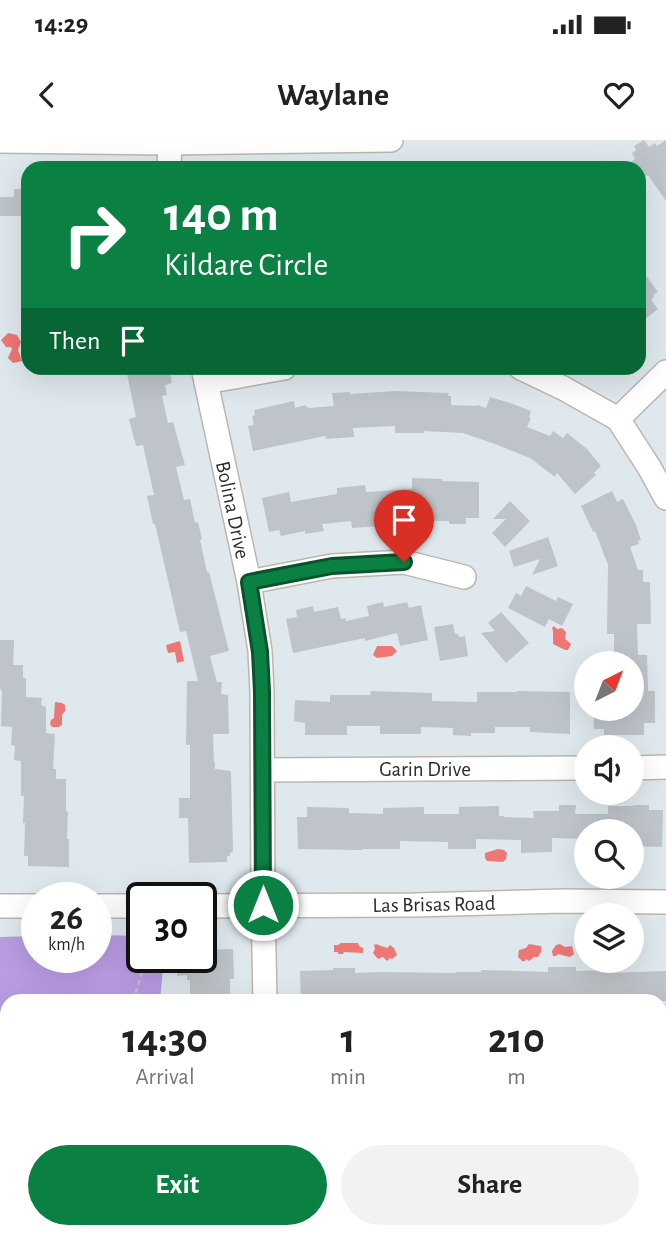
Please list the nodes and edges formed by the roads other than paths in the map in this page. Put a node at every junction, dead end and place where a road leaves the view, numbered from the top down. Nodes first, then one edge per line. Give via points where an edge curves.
1 (391, 140) edge
2 (0, 141) edge
3 (169, 141) edge
4 (169, 161) edge
5 (666, 372) edge
6 (204, 375) edge
7 (536, 375) edge
8 (618, 419) junction
9 (666, 498) edge
10 (464, 577) dead end
11 (249, 582) junction
12 (574, 768) edge
13 (644, 768) edge
14 (666, 768) edge
15 (264, 770) junction
16 (666, 902) edge
17 (263, 905) junction
18 (0, 906) edge
19 (21, 906) edge
20 (217, 906) edge
21 (265, 994) edge

1 - 3 street
2 - 3 street
3 - 4 street
5 - 8 street
6 - 11 street, Bolina Drive
7 - 8 street
8 - 9 street
10 - 11 street via 404,562 332,566
11 - 15 street, Bolina Drive via 260,652
12 - 15 street, Garin Drive
13 - 14 street
15 - 17 street, Bolina Drive
16 - 17 street, Las Brisas Road
17 - 20 street, Las Brisas Road
17 - 21 street, Bolina Drive
18 - 19 street

